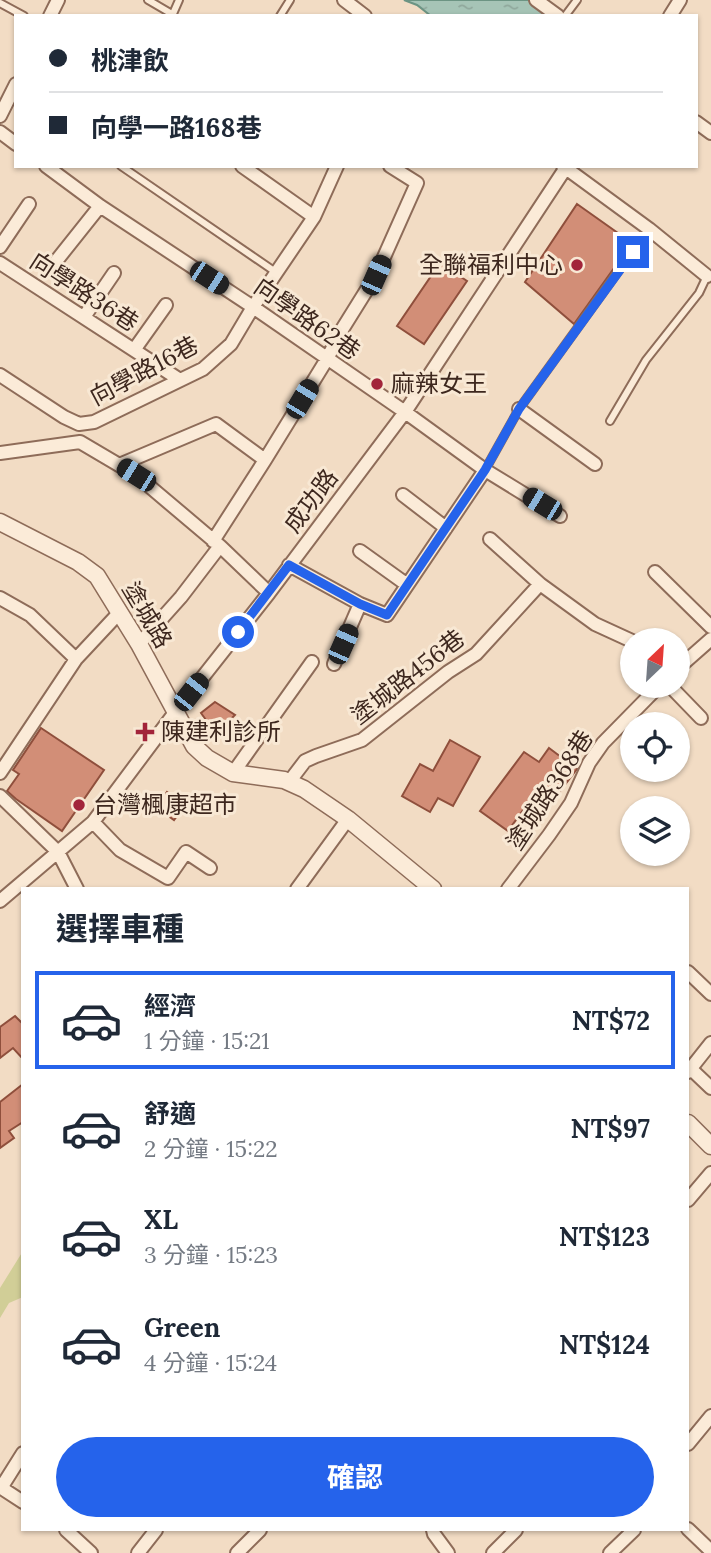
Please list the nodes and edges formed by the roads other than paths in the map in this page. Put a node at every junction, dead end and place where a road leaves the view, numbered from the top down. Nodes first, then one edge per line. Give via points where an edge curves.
1 (148, 0) edge
2 (536, 0) edge
3 (0, 3) edge
4 (20, 14) edge
5 (170, 14) edge
6 (555, 14) edge
7 (14, 88) edge
8 (0, 116) edge
9 (49, 168) edge
10 (124, 168) edge
11 (245, 168) edge
12 (336, 168) edge
13 (393, 168) edge
14 (564, 168) edge
15 (566, 168) edge
16 (29, 204) dead end
17 (100, 206) junction
18 (314, 217) junction
19 (649, 229) junction
20 (0, 247) edge
21 (57, 260) dead end
22 (0, 263) edge
23 (114, 273) dead end
24 (276, 273) junction
25 (707, 276) joint
26 (166, 305) dead end
27 (253, 307) junction
28 (84, 317) junction
29 (134, 350) junction
30 (327, 359) junction
31 (0, 375) edge
32 (180, 380) junction
33 (519, 409) junction
34 (405, 412) junction
35 (610, 421) dead end
36 (0, 453) edge
37 (265, 460) junction
38 (595, 464) dead end
39 (119, 465) junction
40 (485, 470) junction
41 (403, 495) dead end
42 (561, 516) dead end
43 (0, 522) edge
44 (446, 528) junction
45 (490, 539) dead end
46 (216, 544) junction
47 (360, 551) dead end
48 (289, 565) junction
49 (655, 572) dead end
50 (406, 584) junction
51 (540, 584) junction
52 (269, 593) junction
53 (0, 598) edge
54 (360, 604) junction
55 (119, 613) junction
56 (711, 626) edge
57 (620, 635) edge
58 (709, 643) edge
59 (139, 644) junction
60 (690, 658) edge
61 (76, 659) junction
62 (312, 662) dead end
63 (334, 664) dead end
64 (647, 698) edge
65 (682, 698) edge
66 (176, 711) junction
67 (701, 718) dead end
68 (233, 772) junction
69 (0, 774) edge
70 (289, 782) junction
71 (0, 796) edge
72 (348, 819) junction
73 (93, 822) junction
74 (58, 852) junction
75 (210, 868) dead end
76 (76, 887) edge
77 (298, 887) edge
78 (431, 887) edge
79 (510, 887) edge
80 (6, 891) edge
81 (0, 901) edge
82 (689, 972) edge
83 (711, 994) edge
84 (711, 1043) edge
85 (689, 1070) edge
86 (711, 1088) edge
87 (689, 1124) edge
88 (711, 1146) edge
89 (711, 1173) edge
90 (689, 1199) edge
91 (711, 1416) edge
92 (689, 1443) edge
93 (21, 1456) edge
94 (1, 1488) edge
95 (21, 1501) edge
96 (689, 1530) edge
97 (71, 1531) edge
98 (155, 1531) edge
99 (259, 1531) edge
100 (433, 1531) edge
101 (515, 1531) edge
102 (633, 1531) edge
103 (707, 1548) edge
104 (91, 1553) edge
105 (138, 1553) edge
106 (237, 1553) edge
107 (448, 1553) edge
108 (493, 1553) edge
109 (610, 1553) edge

1 - 5 lane
2 - 6 street
3 - 4 lane
7 - 8 street
9 - 17 street, 向學路62巷
10 - 24 lane
11 - 18 street
12 - 18 street, 向學路16巷
13 - 30 street via 417,183 376,275
14 - 34 street, 成功路
15 - 19 street
16 - 20 street
17 - 21 street
17 - 27 street, 向學路62巷
18 - 24 street, 向學路16巷
19 - 25 street
19 - 33 lane
22 - 28 street, 向學路36巷
23 - 28 street
24 - 27 street, 向學路16巷
25 - 35 lane via 699,293 646,360
26 - 29 street
27 - 30 street, 向學路62巷
27 - 32 street, 向學路16巷 via 231,344 203,369
28 - 29 street, 向學路36巷
29 - 32 street, 向學路36巷
30 - 34 street, 向學路62巷
30 - 37 street
31 - 32 street, 向學路16巷 via 79,424 94,422
33 - 38 street
33 - 40 lane
34 - 40 street, 向學路62巷
34 - 48 street, 成功路
36 - 39 street via 80,442
37 - 39 street via 216,424
37 - 46 street
39 - 46 street
40 - 42 street, 向學路62巷
40 - 44 street
41 - 44 street
43 - 55 street, 塗城路 via 97,576
44 - 50 street
45 - 51 street
46 - 52 street
46 - 59 street via 181,597
47 - 50 street
48 - 52 street, 成功路
48 - 54 street
49 - 56 street
50 - 54 street via 387,615
51 - 57 street via 595,624
51 - 70 street, 塗城路456巷 via 476,654 362,740 305,761
52 - 66 street, 成功路
53 - 61 street via 30,615
54 - 63 street
55 - 59 street, 塗城路
55 - 61 street
58 - 60 street
59 - 66 street, 塗城路
61 - 69 street
62 - 68 street
64 - 79 street, 塗城路368巷 via 603,743 571,803
65 - 67 street
66 - 68 street, 塗城路 via 194,746
66 - 73 street, 成功路
68 - 70 street, 塗城路
70 - 72 street, 塗城路
71 - 74 street
72 - 77 street
72 - 78 street, 塗城路
73 - 74 street, 成功路
73 - 75 street via 120,850 168,878 186,852
74 - 76 street
74 - 80 street, 成功路
80 - 81 street, 成功路
82 - 83 street
84 - 85 street
85 - 86 street
87 - 88 street
89 - 90 street
91 - 92 street
93 - 94 street
94 - 95 street
96 - 103 street
97 - 104 street
98 - 105 street
99 - 106 street
100 - 107 street
101 - 108 street
102 - 109 street

